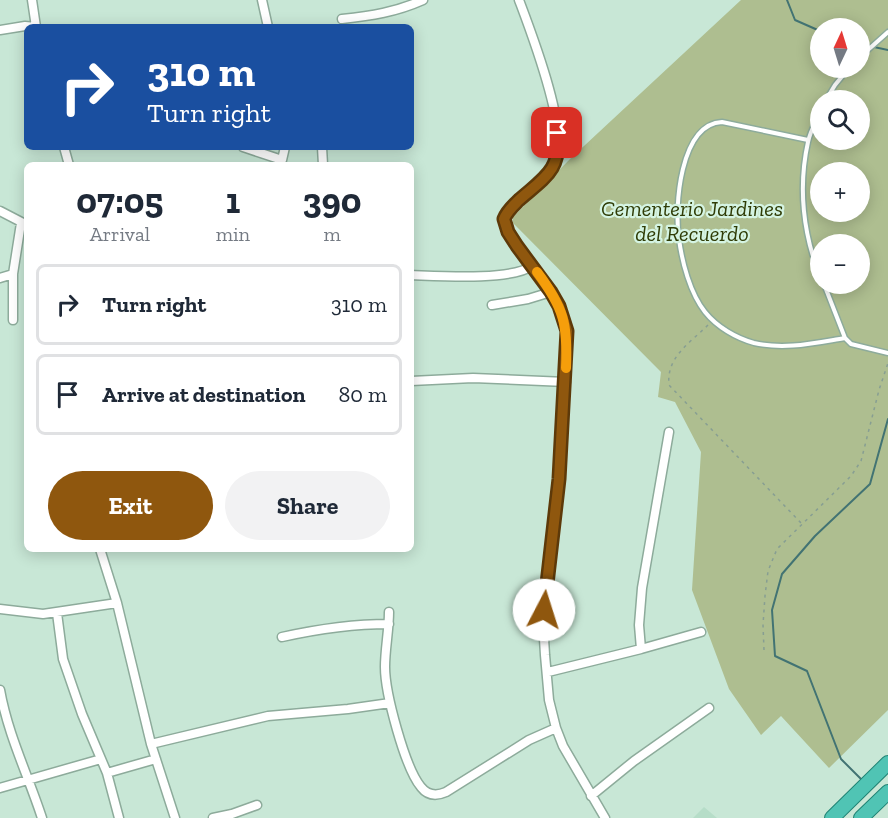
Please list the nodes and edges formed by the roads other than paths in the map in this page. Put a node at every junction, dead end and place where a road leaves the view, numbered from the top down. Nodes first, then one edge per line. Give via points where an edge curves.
1 (32, 0) edge
2 (262, 0) edge
3 (423, 0) edge
4 (519, 0) edge
5 (342, 19) dead end
6 (36, 24) edge
7 (267, 24) edge
8 (24, 26) edge
9 (0, 30) edge
10 (888, 32) edge
11 (870, 46) edge
12 (810, 135) edge
13 (808, 140) junction
14 (252, 150) edge
15 (284, 150) edge
16 (0, 212) edge
17 (24, 224) edge
18 (810, 244) edge
19 (532, 266) junction
20 (13, 274) junction
21 (414, 275) edge
22 (0, 278) edge
23 (551, 292) junction
24 (828, 294) edge
25 (492, 305) dead end
26 (13, 320) dead end
27 (845, 338) junction
28 (888, 353) edge
29 (414, 381) edge
30 (566, 382) junction
31 (669, 432) dead end
32 (101, 552) edge
33 (117, 603) junction
34 (0, 609) edge
35 (388, 612) dead end
36 (57, 613) junction
37 (389, 624) junction
38 (701, 632) dead end
39 (282, 637) dead end
40 (642, 649) junction
41 (548, 672) junction
42 (0, 690) edge
43 (390, 703) junction
44 (709, 708) dead end
45 (556, 728) junction
46 (151, 744) junction
47 (101, 759) junction
48 (156, 759) junction
49 (888, 763) edge
50 (107, 773) junction
51 (29, 779) junction
52 (0, 788) edge
53 (591, 796) junction
54 (884, 796) edge
55 (257, 805) dead end
56 (42, 818) edge
57 (119, 818) edge
58 (175, 818) edge
59 (213, 818) edge
60 (604, 818) edge
61 (832, 818) edge
62 (861, 818) edge

1 - 6 street
2 - 7 street
3 - 5 street via 380,15
4 - 19 street via 549,87 558,145 553,168 504,219 508,232
8 - 9 street
10 - 11 lane
12 - 13 lane
13 - 18 lane via 803,200
13 - 27 lane via 722,122 704,127 696,136 683,171 677,219 679,240 695,295 705,312 734,336 782,347
14 - 15 street via 282,160
16 - 17 street
17 - 20 street
19 - 21 street via 491,275
19 - 23 street
20 - 22 street
20 - 26 street
23 - 25 street
23 - 30 street via 567,331
24 - 27 lane
27 - 28 lane via 851,344
29 - 30 street via 473,378
30 - 41 street via 543,622
31 - 40 street via 642,588
32 - 33 street
33 - 36 street
33 - 46 street
34 - 36 street
35 - 37 street
36 - 47 street via 63,659
37 - 39 street via 337,626
37 - 43 street via 385,667
38 - 40 street
40 - 41 street
41 - 45 street
42 - 51 street via 10,733
43 - 45 street via 413,774 420,787 432,795 446,792 529,740
43 - 46 street via 268,716
44 - 53 street
45 - 53 street
46 - 48 street
47 - 50 street
47 - 51 street
48 - 50 street
48 - 58 street
49 - 61 highway
50 - 57 street
51 - 52 street
51 - 56 street
53 - 60 street
54 - 62 highway
55 - 59 street

